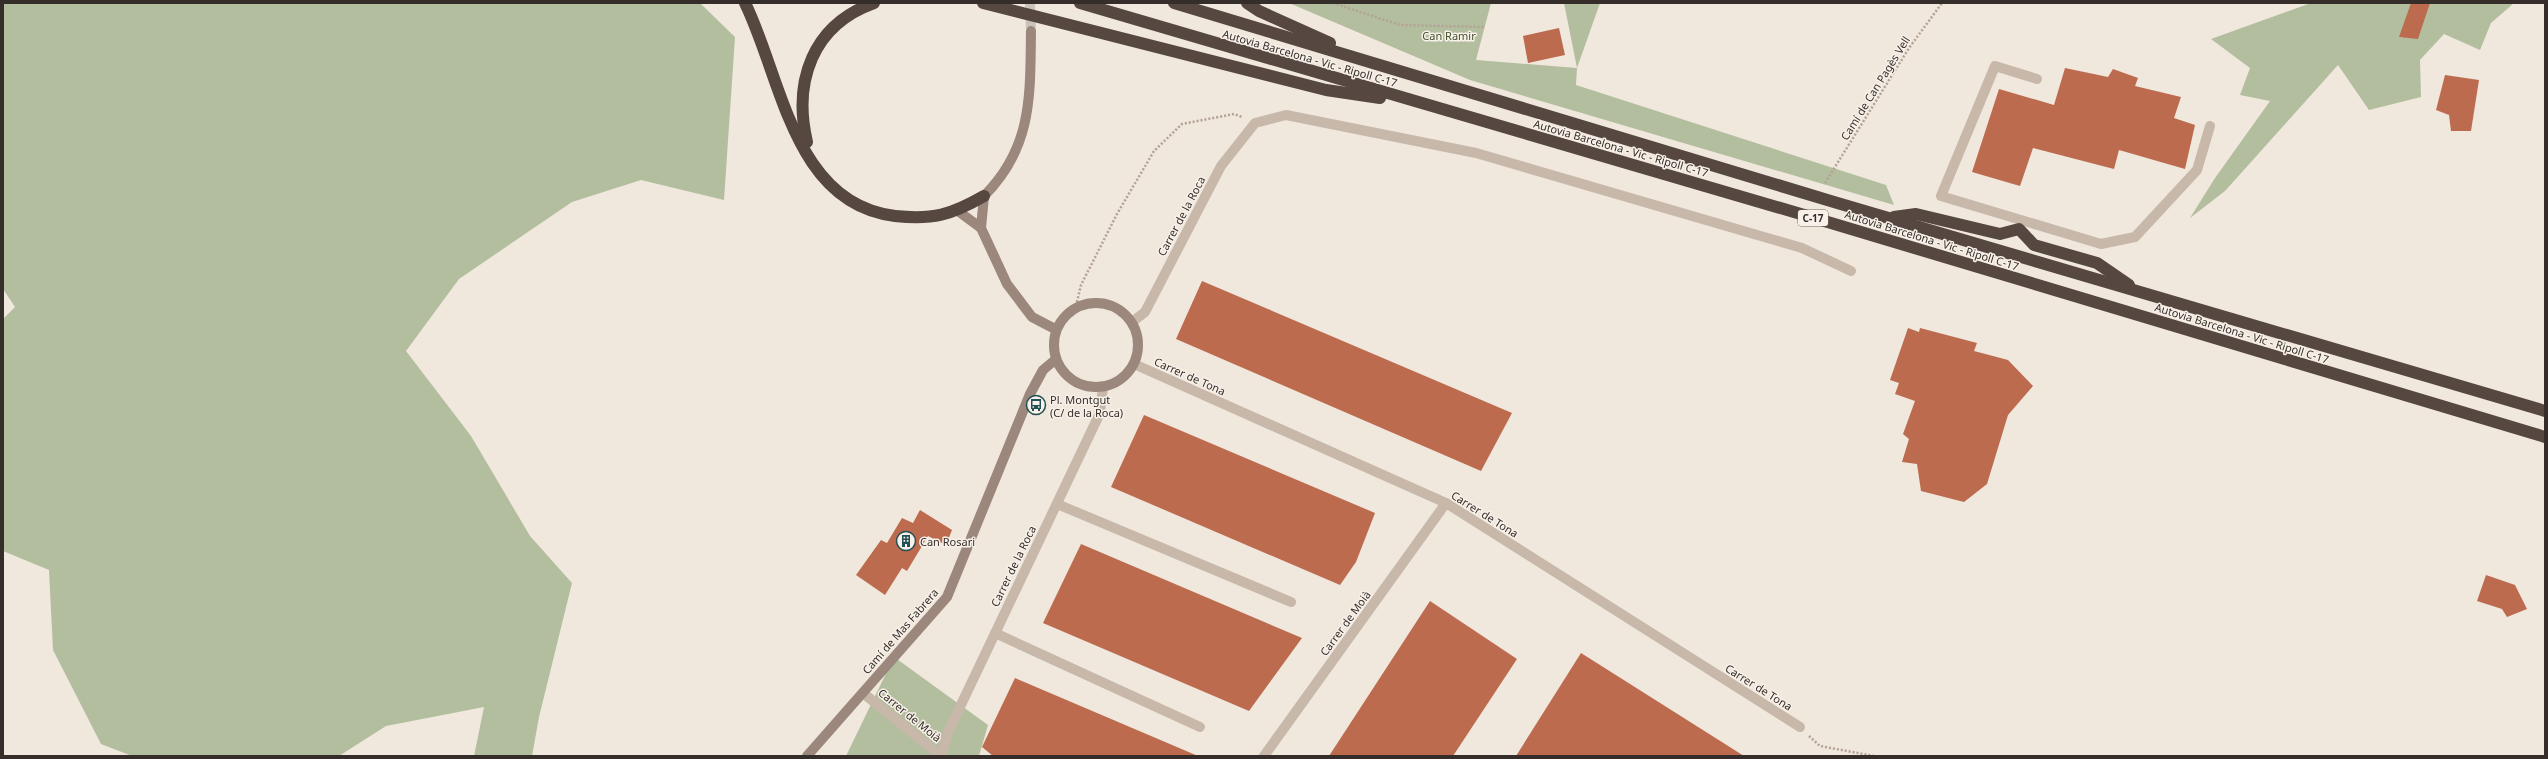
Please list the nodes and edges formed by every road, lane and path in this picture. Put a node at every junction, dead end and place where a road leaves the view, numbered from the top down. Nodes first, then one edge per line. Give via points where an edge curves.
1 (745, 3) edge
2 (874, 3) edge
3 (983, 3) edge
4 (1080, 3) edge
5 (1174, 3) edge
6 (1247, 3) edge
7 (1333, 3) edge
8 (1942, 3) edge
9 (1484, 27) dead end
10 (1031, 31) tunnel mouth
11 (1375, 62) junction
12 (2037, 79) dead end
13 (1434, 107) junction
14 (1256, 123) junction
15 (2210, 126) dead end
16 (812, 165) junction
17 (1825, 183) dead end
18 (984, 196) junction
19 (958, 211) junction
20 (1890, 218) junction
21 (2020, 224) junction
22 (981, 228) junction
23 (1851, 271) dead end
24 (2140, 292) junction
25 (1076, 306) junction
26 (1132, 322) junction
27 (1055, 329) junction
28 (1055, 360) junction
29 (1134, 364) junction
30 (1103, 387) junction
31 (2545, 411) edge
32 (2545, 437) edge
33 (1446, 503) junction
34 (1057, 504) junction
35 (1292, 602) dead end
36 (995, 633) junction
37 (863, 693) junction
38 (1200, 727) dead end
39 (1800, 728) joint
40 (807, 756) edge
41 (941, 756) edge
42 (1264, 756) edge
43 (1874, 756) edge

1 - 16 highway via 783,103
2 - 16 highway via 850,13 833,26 809,65 803,85 802,104 803,127
3 - 13 highway via 1326,90
4 - 13 highway, Autovia Barcelona - Vic - Ripoll C-17 / C-17
5 - 11 highway, Autovia Barcelona - Vic - Ripoll C-17 / C-17
6 - 11 highway via 1259,11
7 - 9 path via 1400,25
8 - 17 path, Camí de Can Pagès Vell via 1909,48
10 - 18 street via 1030,102 1025,125 1009,164 998,182
11 - 20 highway, Autovia Barcelona - Vic - Ripoll C-17 / C-17
12 - 21 street via 1995,66 1942,196
13 - 32 highway, Autovia Barcelona - Vic - Ripoll C-17 / C-17
14 - 23 street via 1286,116 1476,153 1802,248
14 - 25 path via 1234,114 1182,124 1154,151 1117,214 1081,285
14 - 26 street, Carrer de la Roca via 1221,166 1145,312
15 - 21 street via 2197,170 2134,237 2101,244
16 - 19 highway via 832,189 867,209 885,215 922,218
18 - 19 highway
18 - 22 street
19 - 22 street
20 - 21 highway via 1916,214 2000,234
20 - 24 highway, Autovia Barcelona - Vic - Ripoll C-17 / C-17
21 - 24 highway via 2034,245 2097,263
22 - 27 street via 1008,284 1032,317
24 - 31 highway, Autovia Barcelona - Vic - Ripoll C-17 / C-17
25 - 26 street via 1097,302 1118,308
25 - 27 street
26 - 29 street via 1138,339
27 - 28 street
28 - 30 street via 1063,374 1083,386
28 - 37 street, Camí de Mas Fabrera via 1043,370 1030,394 947,598
29 - 30 street via 1120,380
29 - 33 street, Carrer de Tona
30 - 34 street, Carrer de la Roca via 1100,413
33 - 39 street, Carrer de Tona
33 - 42 street, Carrer de Moià
34 - 35 street
34 - 36 street, Carrer de la Roca
36 - 38 street
36 - 41 street, Carrer de la Roca via 949,730
37 - 40 street, Camí de Mas Fabrera
37 - 41 street, Carrer de Moià
39 - 43 path via 1820,746

